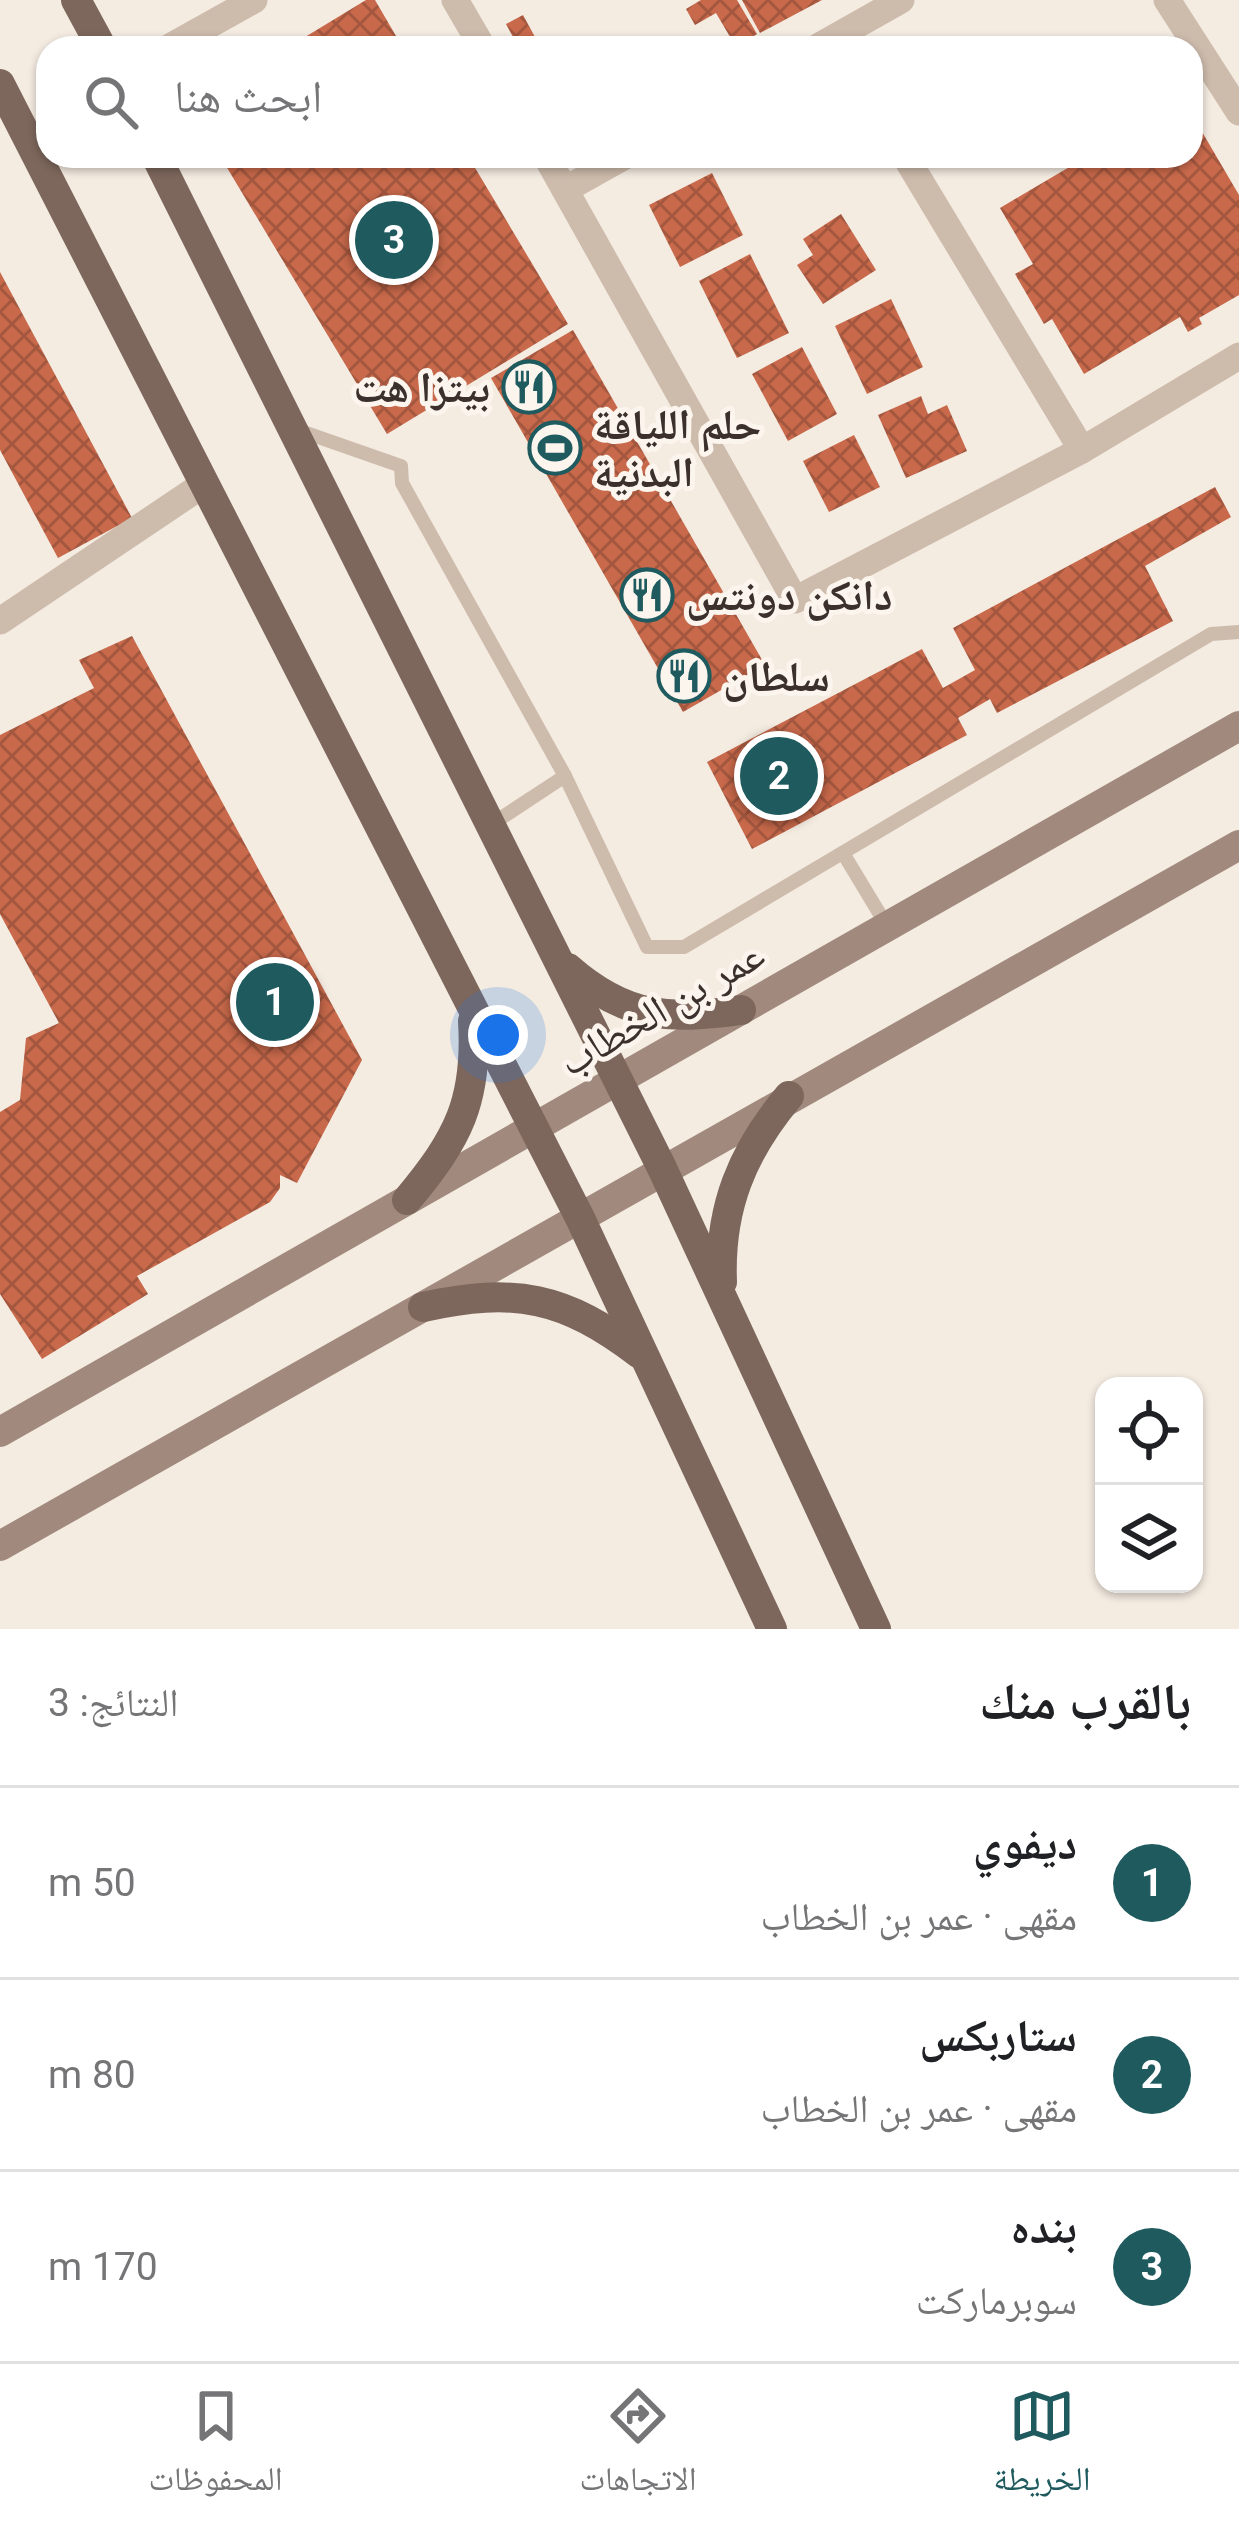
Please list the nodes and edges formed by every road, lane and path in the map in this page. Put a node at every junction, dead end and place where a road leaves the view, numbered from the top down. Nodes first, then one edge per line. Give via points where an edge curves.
1 (76, 0) edge
2 (254, 0) edge
3 (455, 0) edge
4 (901, 0) edge
5 (1167, 0) edge
6 (95, 36) edge
7 (190, 36) edge
8 (476, 36) edge
9 (844, 36) edge
10 (1190, 36) edge
11 (1203, 56) edge
12 (0, 84) edge
13 (1239, 112) edge
14 (36, 155) edge
15 (43, 168) edge
16 (162, 168) edge
17 (553, 168) edge
18 (604, 168) edge
19 (912, 168) edge
20 (566, 189) junction
21 (1239, 356) edge
22 (291, 428) junction
23 (1082, 450) junction
24 (204, 484) junction
25 (0, 621) edge
26 (1239, 632) edge
27 (1239, 726) edge
28 (565, 776) junction
29 (489, 826) junction
30 (1239, 845) edge
31 (843, 853) junction
32 (887, 926) junction
33 (556, 958) junction
34 (472, 1009) junction
35 (740, 1010) junction
36 (618, 1080) junction
37 (790, 1096) junction
38 (533, 1128) junction
39 (662, 1168) junction
40 (407, 1200) junction
41 (580, 1218) junction
42 (723, 1300) junction
43 (423, 1307) junction
44 (645, 1357) junction
45 (0, 1432) edge
46 (0, 1546) edge
47 (772, 1629) edge
48 (877, 1629) edge

1 - 6 main road
2 - 7 street
3 - 8 street
4 - 9 street
5 - 10 street
11 - 13 street
12 - 14 main road
15 - 24 main road
16 - 22 main road
17 - 20 street
18 - 20 street
19 - 23 street
20 - 23 street via 795,600
21 - 23 street
22 - 28 lane via 400,466
22 - 29 main road
24 - 25 street
24 - 34 main road
26 - 31 lane via 1211,634
27 - 32 street, عمر بن الخطاب
28 - 29 lane
28 - 31 lane via 647,947 684,947
29 - 33 main road
30 - 37 street
31 - 32 lane
32 - 35 street, عمر بن الخطاب
33 - 35 main road via 598,994 638,1010 686,1018
33 - 36 main road
34 - 38 main road
34 - 40 main road via 476,1066 466,1112
35 - 36 street, عمر بن الخطاب
36 - 38 street, عمر بن الخطاب
36 - 39 main road
37 - 39 street
37 - 42 main road via 754,1138 732,1190 720,1241
38 - 40 street, عمر بن الخطاب
38 - 41 main road
39 - 41 street
39 - 42 main road
40 - 45 street, عمر بن الخطاب
41 - 43 street
41 - 44 main road
42 - 48 main road
43 - 44 main road via 483,1294 548,1300 598,1321
43 - 46 street
44 - 47 main road

